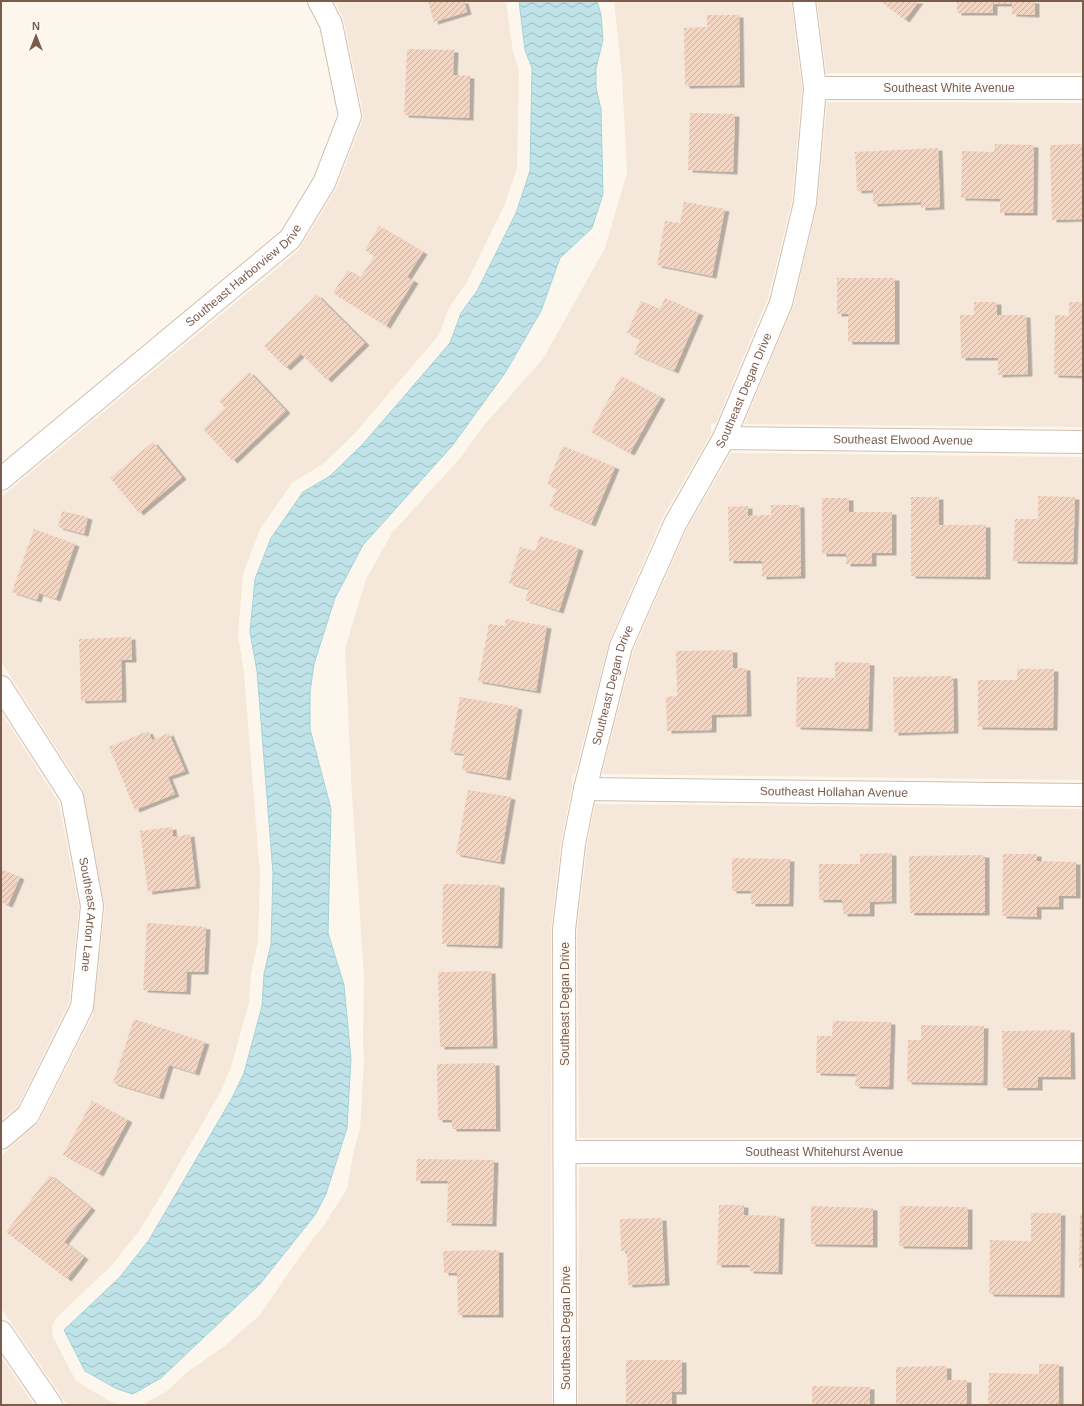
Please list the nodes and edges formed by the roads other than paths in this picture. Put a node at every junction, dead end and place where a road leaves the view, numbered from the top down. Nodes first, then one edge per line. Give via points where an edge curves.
1 (319, 1) edge
2 (804, 1) edge
3 (815, 88) junction
4 (1083, 88) edge
5 (724, 438) junction
6 (1083, 442) edge
7 (1, 479) edge
8 (1, 687) edge
9 (585, 789) junction
10 (1083, 795) edge
11 (1, 1138) edge
12 (566, 1152) junction
13 (1083, 1152) edge
14 (1, 1332) edge
15 (51, 1405) edge
16 (565, 1405) edge

1 - 7 street, Southeast Harborview Drive via 331,24 350,116 324,183 290,239
2 - 3 street, Southeast Degan Drive
3 - 4 street, Southeast White Avenue
3 - 5 street, Southeast Degan Drive via 805,203 781,303
5 - 6 street, Southeast Elwood Avenue
5 - 9 street, Southeast Degan Drive via 675,524 621,646
8 - 11 street, Southeast Arton Lane via 72,796 92,906 82,1007 28,1115
9 - 10 street, Southeast Hollahan Avenue
9 - 12 street, Southeast Degan Drive via 574,844 564,930
12 - 13 street, Southeast Whitehurst Avenue
12 - 16 street, Southeast Degan Drive
14 - 15 street

